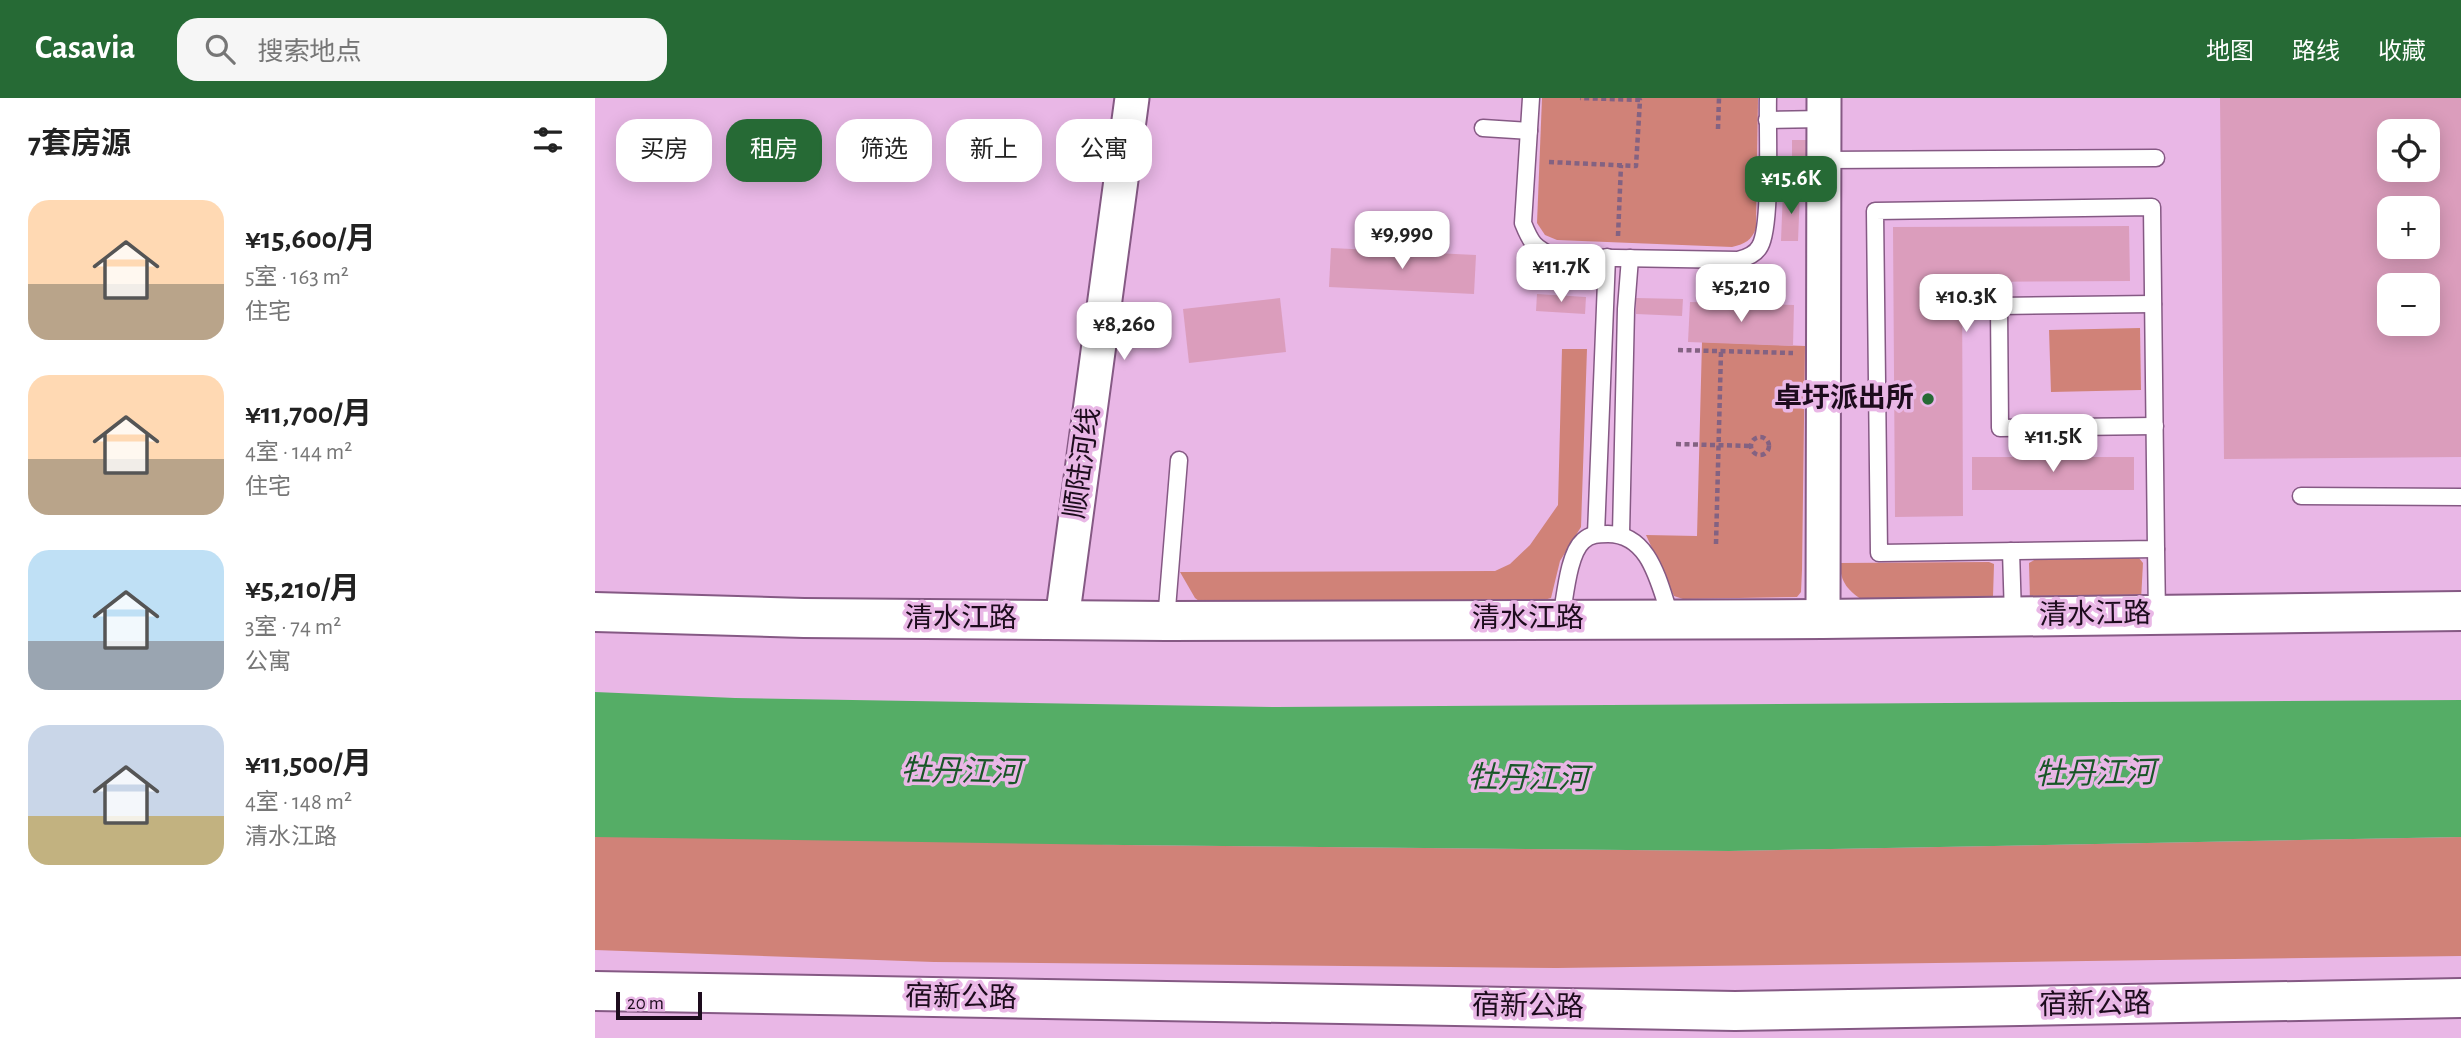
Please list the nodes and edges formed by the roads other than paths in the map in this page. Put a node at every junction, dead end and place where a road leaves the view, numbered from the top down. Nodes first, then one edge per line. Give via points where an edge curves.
1 (1132, 98) edge
2 (1531, 98) edge
3 (1767, 98) edge
4 (1824, 109) edge
5 (1767, 120) junction
6 (1483, 128) dead end
7 (1529, 131) junction
8 (2156, 158) dead end
9 (1824, 160) junction
10 (1618, 258) junction
11 (2153, 304) junction
12 (2155, 426) junction
13 (1179, 460) dead end
14 (2301, 496) dead end
15 (2461, 497) edge
16 (1596, 534) junction
17 (1621, 534) junction
18 (2156, 549) junction
19 (2011, 551) junction
20 (2461, 611) edge
21 (595, 612) edge
22 (2157, 615) junction
23 (2013, 616) junction
24 (1561, 618) junction
25 (1671, 618) junction
26 (1823, 619) junction
27 (1062, 620) junction
28 (1166, 621) junction
29 (595, 991) edge
30 (2461, 998) edge

1 - 27 street, 顺陆河线
2 - 7 lane
3 - 5 lane
4 - 5 lane
4 - 9 street
5 - 10 lane via 1766,223 1760,248 1738,260
6 - 7 lane
7 - 10 lane via 1523,223 1530,241 1555,257
8 - 9 lane
9 - 26 street
10 - 16 lane
10 - 17 lane via 1626,309
11 - 12 lane
11 - 12 lane via 1999,306 2000,428
11 - 19 lane via 2152,207 1875,211 1879,553
12 - 18 lane
13 - 28 lane
14 - 15 lane
16 - 17 lane
16 - 24 lane via 1582,541 1572,561
17 - 25 lane via 1650,558
18 - 19 lane
18 - 22 lane
19 - 23 lane
20 - 22 main road, 清水江路
21 - 27 main road, 清水江路
22 - 23 main road, 清水江路
23 - 26 main road, 清水江路
24 - 25 main road, 清水江路
24 - 28 main road, 清水江路
25 - 26 main road, 清水江路
27 - 28 main road, 清水江路
29 - 30 main road, 宿新公路 via 1735,1011

